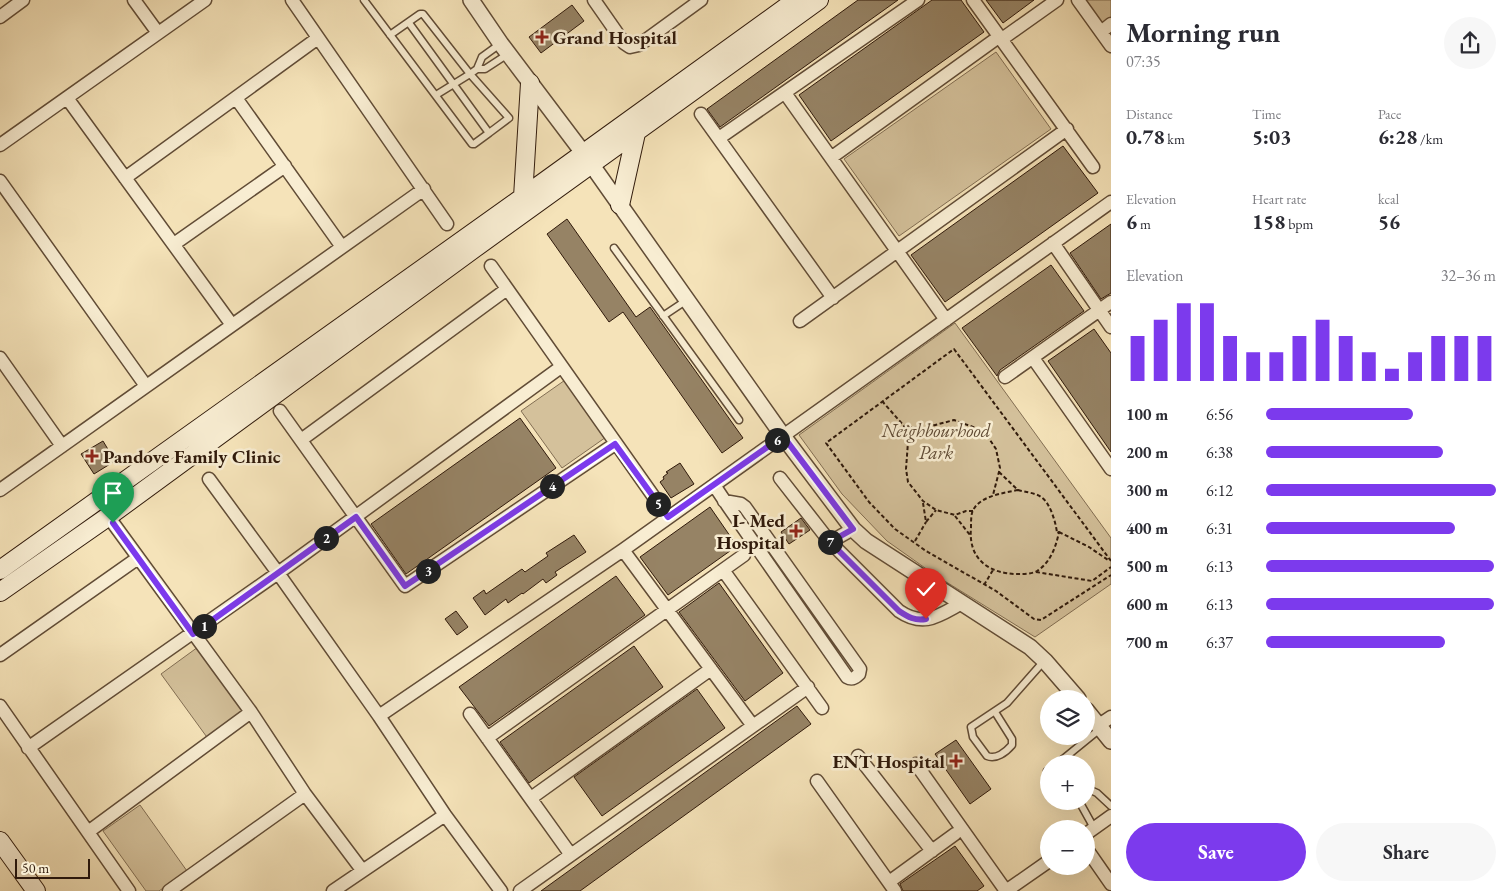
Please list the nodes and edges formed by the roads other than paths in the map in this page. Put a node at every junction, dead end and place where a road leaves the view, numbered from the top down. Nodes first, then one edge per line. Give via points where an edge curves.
1 (22, 0) edge
2 (134, 0) edge
3 (205, 0) edge
4 (292, 0) edge
5 (364, 0) edge
6 (470, 0) edge
7 (594, 0) edge
8 (796, 0) edge
9 (819, 0) edge
10 (918, 0) edge
11 (973, 0) edge
12 (1057, 0) edge
13 (1078, 0) edge
14 (696, 1) edge
15 (0, 17) edge
16 (409, 23) junction
17 (1106, 28) edge
18 (158, 33) junction
19 (390, 35) junction
20 (318, 38) junction
21 (1001, 38) junction
22 (1111, 46) edge
23 (504, 49) junction
24 (477, 69) junction
25 (470, 74) junction
26 (530, 83) junction
27 (454, 86) junction
28 (785, 93) junction
29 (436, 95) junction
30 (67, 98) junction
31 (236, 98) junction
32 (701, 114) dead end
33 (1066, 129) junction
34 (489, 133) junction
35 (636, 133) junction
36 (719, 138) junction
37 (0, 145) edge
38 (832, 157) junction
39 (588, 160) junction
40 (285, 166) junction
41 (1093, 167) dead end
42 (125, 178) junction
43 (0, 181) edge
44 (424, 189) junction
45 (524, 197) junction
46 (1111, 202) edge
47 (620, 205) junction
48 (447, 224) dead end
49 (1053, 243) junction
50 (174, 244) junction
51 (342, 247) junction
52 (614, 248) dead end
53 (898, 252) junction
54 (491, 266) dead end
55 (507, 289) junction
56 (834, 298) junction
57 (687, 300) junction
58 (1111, 302) edge
59 (1099, 310) junction
60 (663, 316) junction
61 (946, 320) junction
62 (800, 322) dead end
63 (232, 325) junction
64 (1111, 327) edge
65 (1033, 358) junction
66 (2, 366) edge
67 (561, 367) junction
68 (1005, 377) dead end
69 (146, 386) junction
70 (280, 411) dead end
71 (739, 420) dead end
72 (783, 436) junction
73 (302, 440) junction
74 (615, 444) junction
75 (62, 446) junction
76 (1111, 469) edge
77 (780, 478) dead end
78 (209, 479) dead end
79 (714, 485) junction
80 (0, 490) edge
81 (724, 501) junction
82 (356, 517) junction
83 (668, 517) junction
84 (113, 523) dead end
85 (853, 529) junction
86 (830, 542) junction
87 (623, 550) junction
88 (744, 555) dead end
89 (138, 558) junction
90 (0, 570) edge
91 (723, 570) junction
92 (278, 573) junction
93 (0, 592) edge
94 (962, 603) junction
95 (667, 610) junction
96 (193, 634) junction
97 (0, 655) edge
98 (1044, 660) junction
99 (710, 669) junction
100 (808, 687) junction
101 (1070, 690) edge
102 (0, 706) edge
103 (822, 708) dead end
104 (250, 712) junction
105 (995, 712) junction
106 (470, 714) dead end
107 (379, 716) junction
108 (1104, 724) edge
109 (753, 726) junction
110 (487, 738) junction
111 (1111, 741) edge
112 (28, 748) junction
113 (1068, 755) edge
114 (858, 756) dead end
115 (916, 764) dead end
116 (817, 781) dead end
117 (1095, 792) edge
118 (305, 794) junction
119 (531, 798) junction
120 (1111, 806) edge
121 (444, 815) junction
122 (1111, 816) edge
123 (1095, 827) edge
124 (88, 832) junction
125 (955, 834) dead end
126 (0, 841) edge
127 (932, 850) junction
128 (572, 855) junction
129 (1095, 861) edge
130 (1040, 867) edge
131 (362, 870) junction
132 (1111, 884) edge
133 (892, 887) edge
134 (36, 891) edge
135 (129, 891) edge
136 (169, 891) edge
137 (333, 891) edge
138 (501, 891) edge
139 (520, 891) edge
140 (1006, 891) edge

1 - 15 street
2 - 18 street
3 - 18 street
4 - 20 street
5 - 19 lane
6 - 23 street
7 - 14 street via 630,47 639,45
8 - 39 main road
9 - 35 main road
10 - 28 street
11 - 21 street
12 - 21 street
13 - 17 street
16 - 19 lane
16 - 25 lane via 423,14
16 - 27 lane
17 - 22 street
18 - 30 street
19 - 29 lane
20 - 31 street
20 - 44 street
21 - 33 street
21 - 38 street
23 - 24 lane via 485,69
23 - 24 lane via 482,57
23 - 26 street
24 - 25 lane
25 - 27 lane
25 - 34 lane via 509,118
26 - 39 street
26 - 45 main road
27 - 29 lane
27 - 34 lane
28 - 36 street
28 - 38 street
29 - 34 lane via 472,144
30 - 37 street
30 - 42 street
31 - 40 street
31 - 42 street
32 - 36 street
33 - 41 street
33 - 53 street
35 - 39 main road
35 - 47 main road
36 - 56 street
38 - 53 street
39 - 45 main road
39 - 47 street
39 - 93 main road via 475,248
40 - 50 street
40 - 51 street
42 - 50 street
43 - 69 street
44 - 48 street
44 - 51 street
45 - 90 main road
46 - 49 street
47 - 57 street
49 - 59 street
49 - 61 street
50 - 63 street
51 - 63 street
52 - 60 lane
53 - 56 street
53 - 61 street
54 - 55 street
55 - 67 street
55 - 73 street
56 - 62 street
57 - 60 lane
57 - 72 street
58 - 59 street
59 - 64 street
59 - 65 street
60 - 71 lane
61 - 72 street
63 - 69 street
65 - 68 street
65 - 76 street
66 - 75 street
67 - 74 street
67 - 82 street
69 - 75 street
70 - 73 street
72 - 79 street
72 - 85 street
73 - 82 street
74 - 82 street via 405,586
74 - 83 street
75 - 80 street
77 - 86 street
78 - 92 street
79 - 81 street
79 - 83 street
81 - 81 street via 847,678 856,677 860,669 746,507
82 - 92 street
83 - 87 street
84 - 89 street
85 - 86 street
85 - 94 street via 866,541
86 - 94 street via 909,618 919,620 938,616
87 - 95 street
87 - 107 street
88 - 91 street
89 - 96 street
89 - 97 street
91 - 95 street
91 - 100 street
92 - 96 street
92 - 107 street
94 - 98 street via 1030,647
95 - 99 street
95 - 110 street
96 - 104 street
96 - 112 street
98 - 101 street
98 - 105 lane via 1007,704
99 - 109 street
99 - 119 street
100 - 103 street
100 - 109 street
102 - 112 street
104 - 118 street
104 - 124 street
105 - 105 lane via 974,724 971,730 990,758 1011,747 1013,742
106 - 110 street
107 - 121 street
108 - 111 street
108 - 113 lane
109 - 128 street
110 - 119 street
112 - 124 street
114 - 127 street
115 - 140 street
116 - 133 street
117 - 120 lane
118 - 131 street
118 - 136 street
119 - 128 street
121 - 131 street
121 - 138 street
122 - 123 street
124 - 135 street
125 - 127 street
126 - 134 main road
127 - 133 street
128 - 139 street
129 - 132 street
130 - 140 street
131 - 137 street

